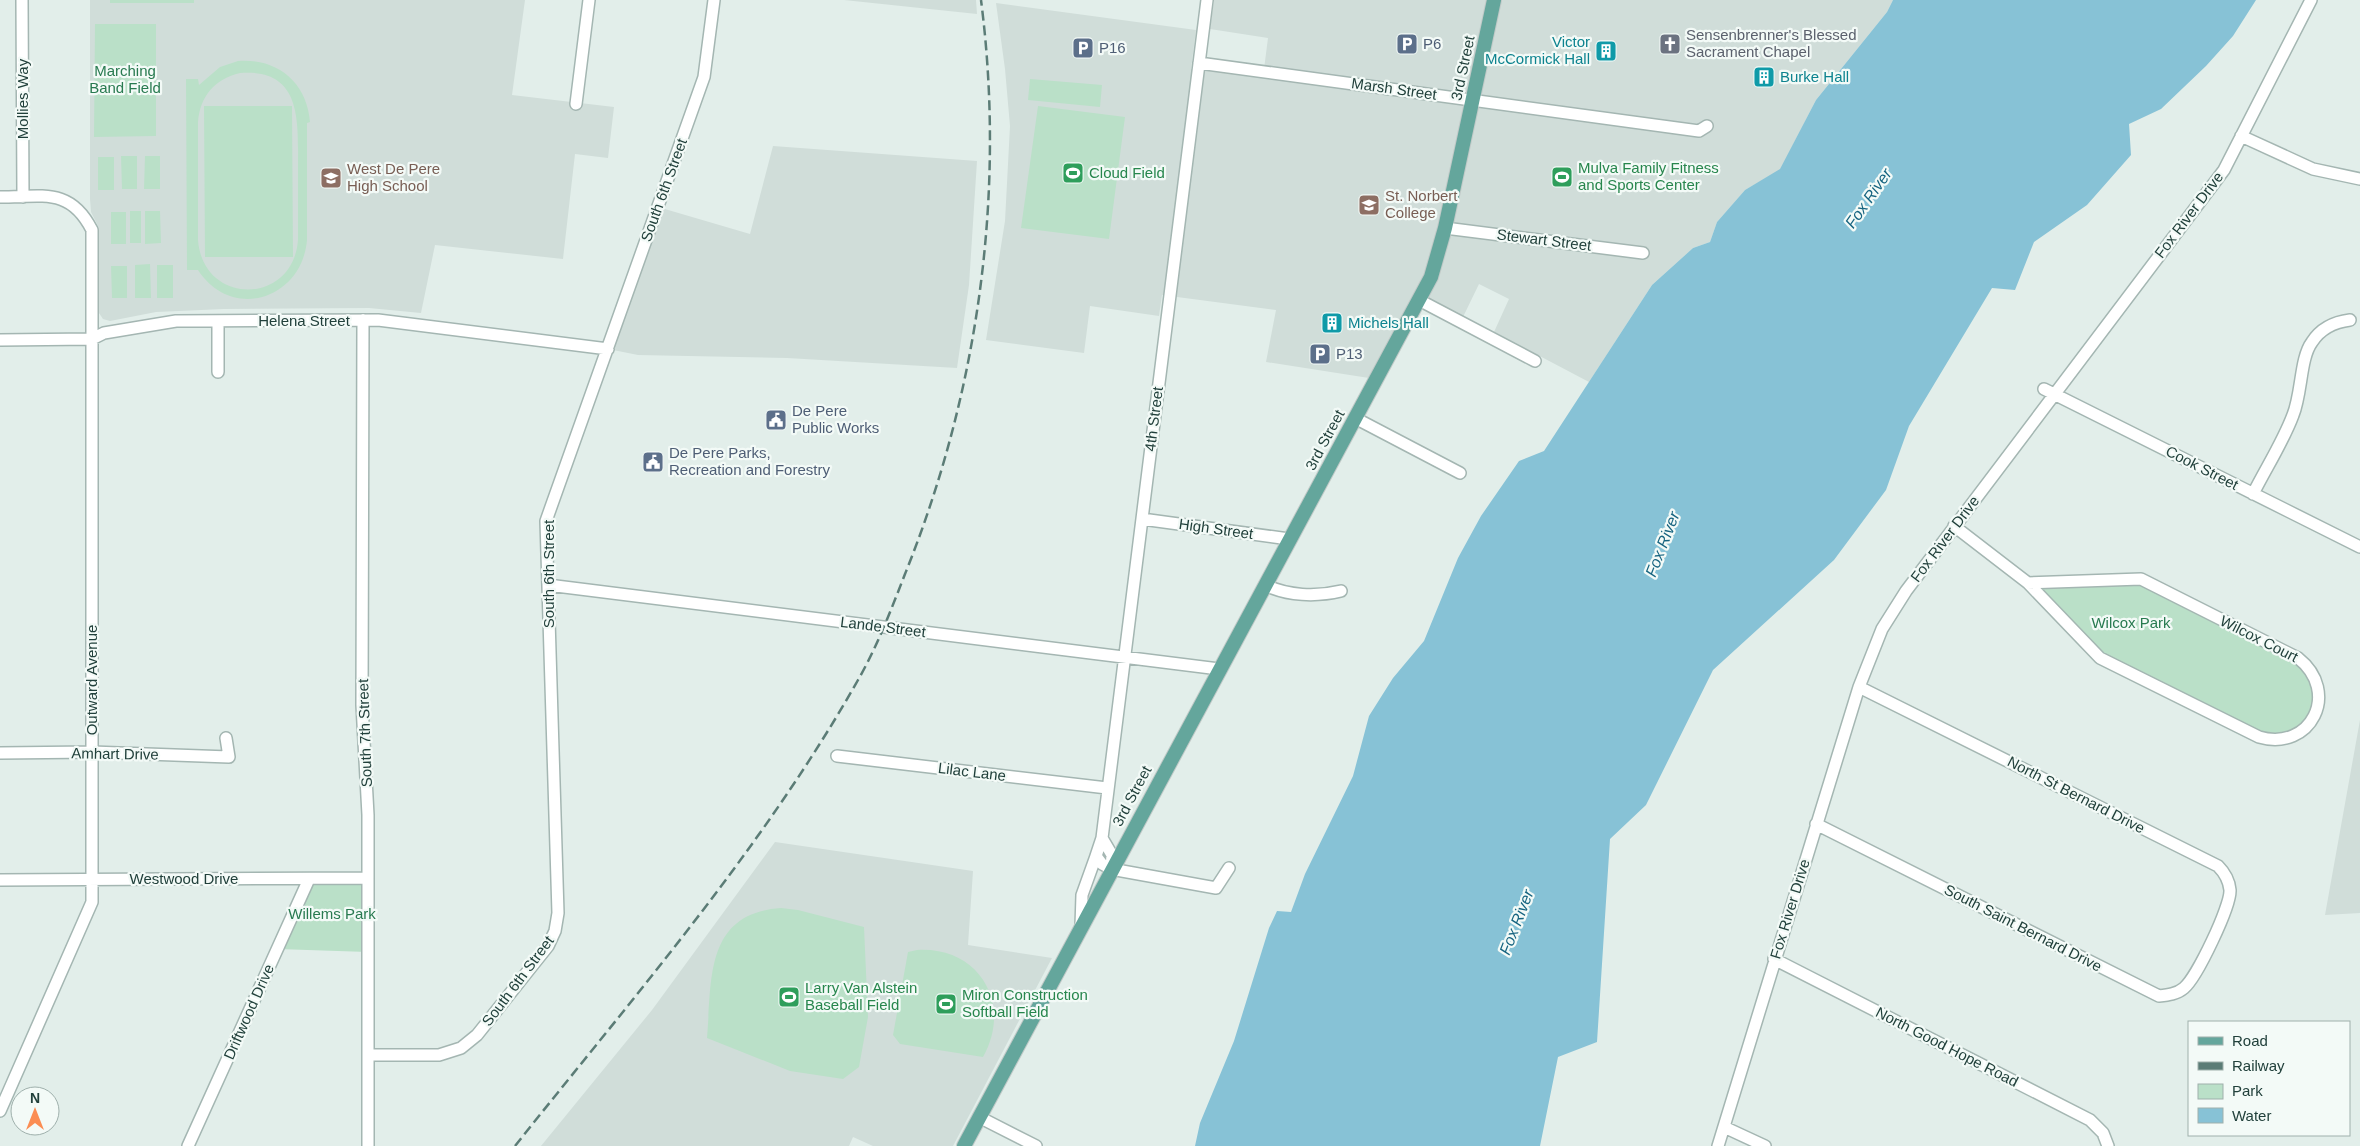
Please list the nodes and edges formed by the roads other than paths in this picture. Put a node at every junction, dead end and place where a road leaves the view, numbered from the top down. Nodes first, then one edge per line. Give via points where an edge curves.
1 (22, 0) edge
2 (589, 0) edge
3 (714, 0) edge
4 (1207, 0) edge
5 (1494, 0) edge
6 (2311, 0) edge
7 (1199, 63) junction
8 (1472, 100) junction
9 (576, 104) dead end
10 (1707, 126) dead end
11 (2241, 136) junction
12 (2360, 180) edge
13 (0, 197) edge
14 (23, 197) junction
15 (1445, 228) junction
16 (1643, 253) dead end
17 (1419, 300) junction
18 (363, 320) junction
19 (2350, 320) dead end
20 (218, 321) junction
21 (92, 339) junction
22 (0, 340) edge
23 (608, 349) junction
24 (1535, 361) dead end
25 (218, 372) dead end
26 (2049, 392) junction
27 (1355, 418) junction
28 (1460, 473) dead end
29 (2253, 494) junction
30 (1142, 519) junction
31 (1954, 526) junction
32 (1290, 539) junction
33 (2360, 547) edge
34 (2028, 583) junction
35 (548, 585) junction
36 (1265, 585) junction
37 (1342, 591) dead end
38 (1124, 657) junction
39 (1219, 668) junction
40 (1859, 687) junction
41 (226, 738) dead end
42 (92, 752) junction
43 (0, 753) edge
44 (836, 756) dead end
45 (1107, 788) junction
46 (1816, 824) junction
47 (1102, 838) junction
48 (1096, 856) junction
49 (1229, 868) dead end
50 (1111, 869) junction
51 (368, 878) junction
52 (92, 879) junction
53 (309, 879) junction
54 (0, 880) edge
55 (1081, 926) junction
56 (2211, 944) joint
57 (1774, 959) junction
58 (368, 1055) junction
59 (0, 1110) edge
60 (979, 1117) junction
61 (1724, 1127) junction
62 (188, 1146) edge
63 (368, 1146) edge
64 (964, 1146) edge
65 (1036, 1146) edge
66 (1718, 1146) edge
67 (1765, 1146) edge
68 (2108, 1146) edge

1 - 14 street, Mollies Way
2 - 9 street
3 - 23 street, South 6th Street via 704,77
4 - 7 street, 4th Street
5 - 8 main road, 3rd Street
6 - 11 street, Fox River Drive
7 - 8 street, Marsh Street
7 - 30 street, 4th Street
8 - 10 street, Marsh Street via 1699,130
8 - 15 main road, 3rd Street
11 - 12 street via 2313,169
11 - 26 street, Fox River Drive via 2224,170
13 - 14 street
14 - 21 street, Outward Avenue via 53,197 70,201 84,214 92,230
15 - 16 street, Stewart Street
15 - 17 main road, 3rd Street via 1437,259
17 - 24 street
17 - 27 main road, 3rd Street
18 - 20 street, Helena Street
18 - 23 street, Helena Street
18 - 51 street, South 7th Street via 362,705
19 - 29 street via 2330,325 2310,343 2293,416
20 - 21 street, Helena Street via 157,323 104,333
20 - 25 street
21 - 22 street, Helena Street
21 - 42 street, Outward Avenue
23 - 35 street, South 6th Street via 546,521
26 - 29 street, Cook Street
26 - 31 street, Fox River Drive
27 - 28 street
27 - 32 main road, 3rd Street
29 - 33 street, Cook Street
30 - 32 street, High Street
30 - 38 street, 4th Street
31 - 34 street, Wilcox Court
31 - 40 street, Fox River Drive via 1882,629
32 - 36 main road, 3rd Street
34 - 34 street, Wilcox Court via 2100,658 2259,737 2288,738 2306,727 2315,715 2319,689 2307,664 2141,579
35 - 38 street, Lande Street
35 - 58 street, South 6th Street via 558,913 555,932 548,946 477,1035 461,1048 439,1055
36 - 37 street via 1290,594
36 - 39 main road, 3rd Street
38 - 39 street, Lande Street
38 - 45 street, 4th Street
39 - 50 main road, 3rd Street
40 - 46 street, Fox River Drive
40 - 56 street, North St Bernard Drive via 2218,866 2226,874 2230,890
41 - 42 street, Amhart Drive via 229,757
42 - 43 street, Amhart Drive
42 - 52 street, Outward Avenue
44 - 45 street, Lilac Lane
45 - 47 street, 4th Street
46 - 56 street, South Saint Bernard Drive via 2154,994 2168,995 2188,985
46 - 57 street, Fox River Drive
47 - 48 street, 4th Street
47 - 50 street, 4th Street via 1112,855
48 - 50 street
48 - 55 street, 4th Street via 1082,895
49 - 50 street via 1216,888
50 - 55 main road, 3rd Street
51 - 53 street, Westwood Drive
51 - 58 street, South 7th Street
52 - 53 street, Westwood Drive
52 - 54 street, Westwood Drive
52 - 59 street, Outward Avenue via 92,902
53 - 62 street, Driftwood Drive
55 - 60 main road, 3rd Street
57 - 61 street, Fox River Drive
57 - 68 street, North Good Hope Road via 2090,1120 2103,1133
58 - 63 street, South 7th Street
60 - 64 main road, 3rd Street
60 - 65 street
61 - 66 street, Fox River Drive
61 - 67 street

